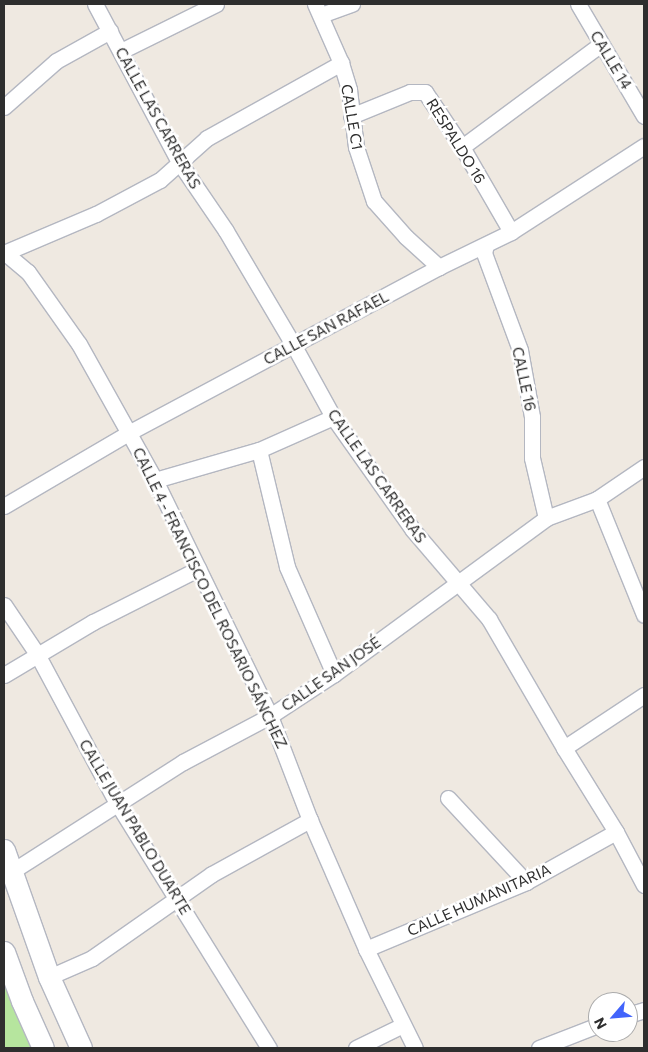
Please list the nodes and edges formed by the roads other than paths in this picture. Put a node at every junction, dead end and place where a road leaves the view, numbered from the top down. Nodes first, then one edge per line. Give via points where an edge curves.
1 (95, 4) edge
2 (352, 4) edge
3 (578, 4) edge
4 (208, 5) edge
5 (318, 9) edge
6 (110, 31) junction
7 (600, 44) junction
8 (121, 51) junction
9 (341, 63) junction
10 (4, 107) edge
11 (352, 116) junction
12 (644, 116) edge
13 (644, 146) edge
14 (462, 147) junction
15 (179, 162) junction
16 (511, 232) junction
17 (486, 245) junction
18 (4, 252) edge
19 (439, 267) junction
20 (294, 346) junction
21 (333, 417) junction
22 (130, 432) junction
23 (259, 450) junction
24 (644, 467) edge
25 (155, 480) junction
26 (597, 499) junction
27 (4, 506) edge
28 (546, 518) junction
29 (198, 569) junction
30 (458, 584) junction
31 (4, 605) edge
32 (644, 615) edge
33 (37, 654) junction
34 (334, 674) junction
35 (4, 675) edge
36 (644, 695) edge
37 (270, 716) junction
38 (564, 748) junction
39 (448, 798) dead end
40 (117, 803) junction
41 (310, 820) junction
42 (616, 832) junction
43 (4, 850) edge
44 (11, 872) junction
45 (526, 882) junction
46 (644, 886) edge
47 (175, 899) junction
48 (366, 949) junction
49 (4, 952) edge
50 (48, 977) junction
51 (403, 1025) junction
52 (588, 1029) edge
53 (43, 1048) edge
54 (81, 1048) edge
55 (269, 1048) edge
56 (356, 1048) edge
57 (415, 1048) edge
58 (539, 1048) edge

1 - 6 street, CALLE LAS CARRERAS
2 - 5 street
3 - 7 street, CALLE 14
4 - 8 street
5 - 9 street, CALLE C1
6 - 8 street, CALLE LAS CARRERAS
6 - 10 street via 56,61
7 - 12 street, CALLE 14
7 - 14 street
8 - 15 street, CALLE LAS CARRERAS
9 - 11 street, CALLE C1
9 - 15 street via 207,138
11 - 14 street, RESPALDO 16 via 410,92 425,92
11 - 19 street, CALLE C1 via 356,147 374,201
13 - 16 street, CALLE SAN RAFAEL
14 - 16 street, RESPALDO 16
15 - 18 street via 160,180 96,214
15 - 20 street, CALLE LAS CARRERAS via 226,231
16 - 17 street, CALLE SAN RAFAEL
17 - 19 street, CALLE SAN RAFAEL
17 - 28 street, CALLE 16 via 484,253 520,350 532,417 532,458
18 - 22 street, CALLE 4 - FRANCISCO DEL ROSARIO SÁNCHEZ via 28,272 79,344
19 - 20 street, CALLE SAN RAFAEL
20 - 21 street, CALLE LAS CARRERAS
20 - 22 street, CALLE SAN RAFAEL
21 - 23 street
21 - 30 street, CALLE LAS CARRERAS via 413,530
22 - 25 street, CALLE 4 - FRANCISCO DEL ROSARIO SÁNCHEZ
22 - 27 street, CALLE SAN RAFAEL
23 - 25 street
23 - 34 street via 287,567
24 - 26 street, CALLE SAN JOSÉ
25 - 29 street, CALLE 4 - FRANCISCO DEL ROSARIO SÁNCHEZ
26 - 28 street, CALLE SAN JOSÉ
26 - 32 street
28 - 30 street, CALLE SAN JOSÉ
29 - 33 street
29 - 37 street, CALLE 4 - FRANCISCO DEL ROSARIO SÁNCHEZ
30 - 34 street, CALLE SAN JOSÉ
30 - 38 street, CALLE LAS CARRERAS via 490,619
31 - 33 street, CALLE JUAN PABLO DUARTE
33 - 35 street
33 - 40 street, CALLE JUAN PABLO DUARTE
34 - 37 street, CALLE SAN JOSÉ
36 - 38 street
37 - 40 street, CALLE SAN JOSÉ via 183,762
37 - 41 street, CALLE 4 - FRANCISCO DEL ROSARIO SÁNCHEZ
38 - 42 street, CALLE LAS CARRERAS
39 - 45 street
40 - 44 street, CALLE SAN JOSÉ
40 - 47 street, CALLE JUAN PABLO DUARTE
41 - 47 street via 212,874
41 - 48 street, CALLE 4 - FRANCISCO DEL ROSARIO SÁNCHEZ
42 - 45 street, CALLE HUMANITARIA
42 - 46 street, CALLE LAS CARRERAS
43 - 44 street
44 - 50 street
45 - 48 street, CALLE HUMANITARIA
47 - 50 street via 92,958
47 - 55 street, CALLE JUAN PABLO DUARTE
48 - 51 street, CALLE 4 - FRANCISCO DEL ROSARIO SÁNCHEZ
49 - 53 street
50 - 54 street
51 - 56 street
51 - 57 street, CALLE 4 - FRANCISCO DEL ROSARIO SÁNCHEZ
52 - 58 street

